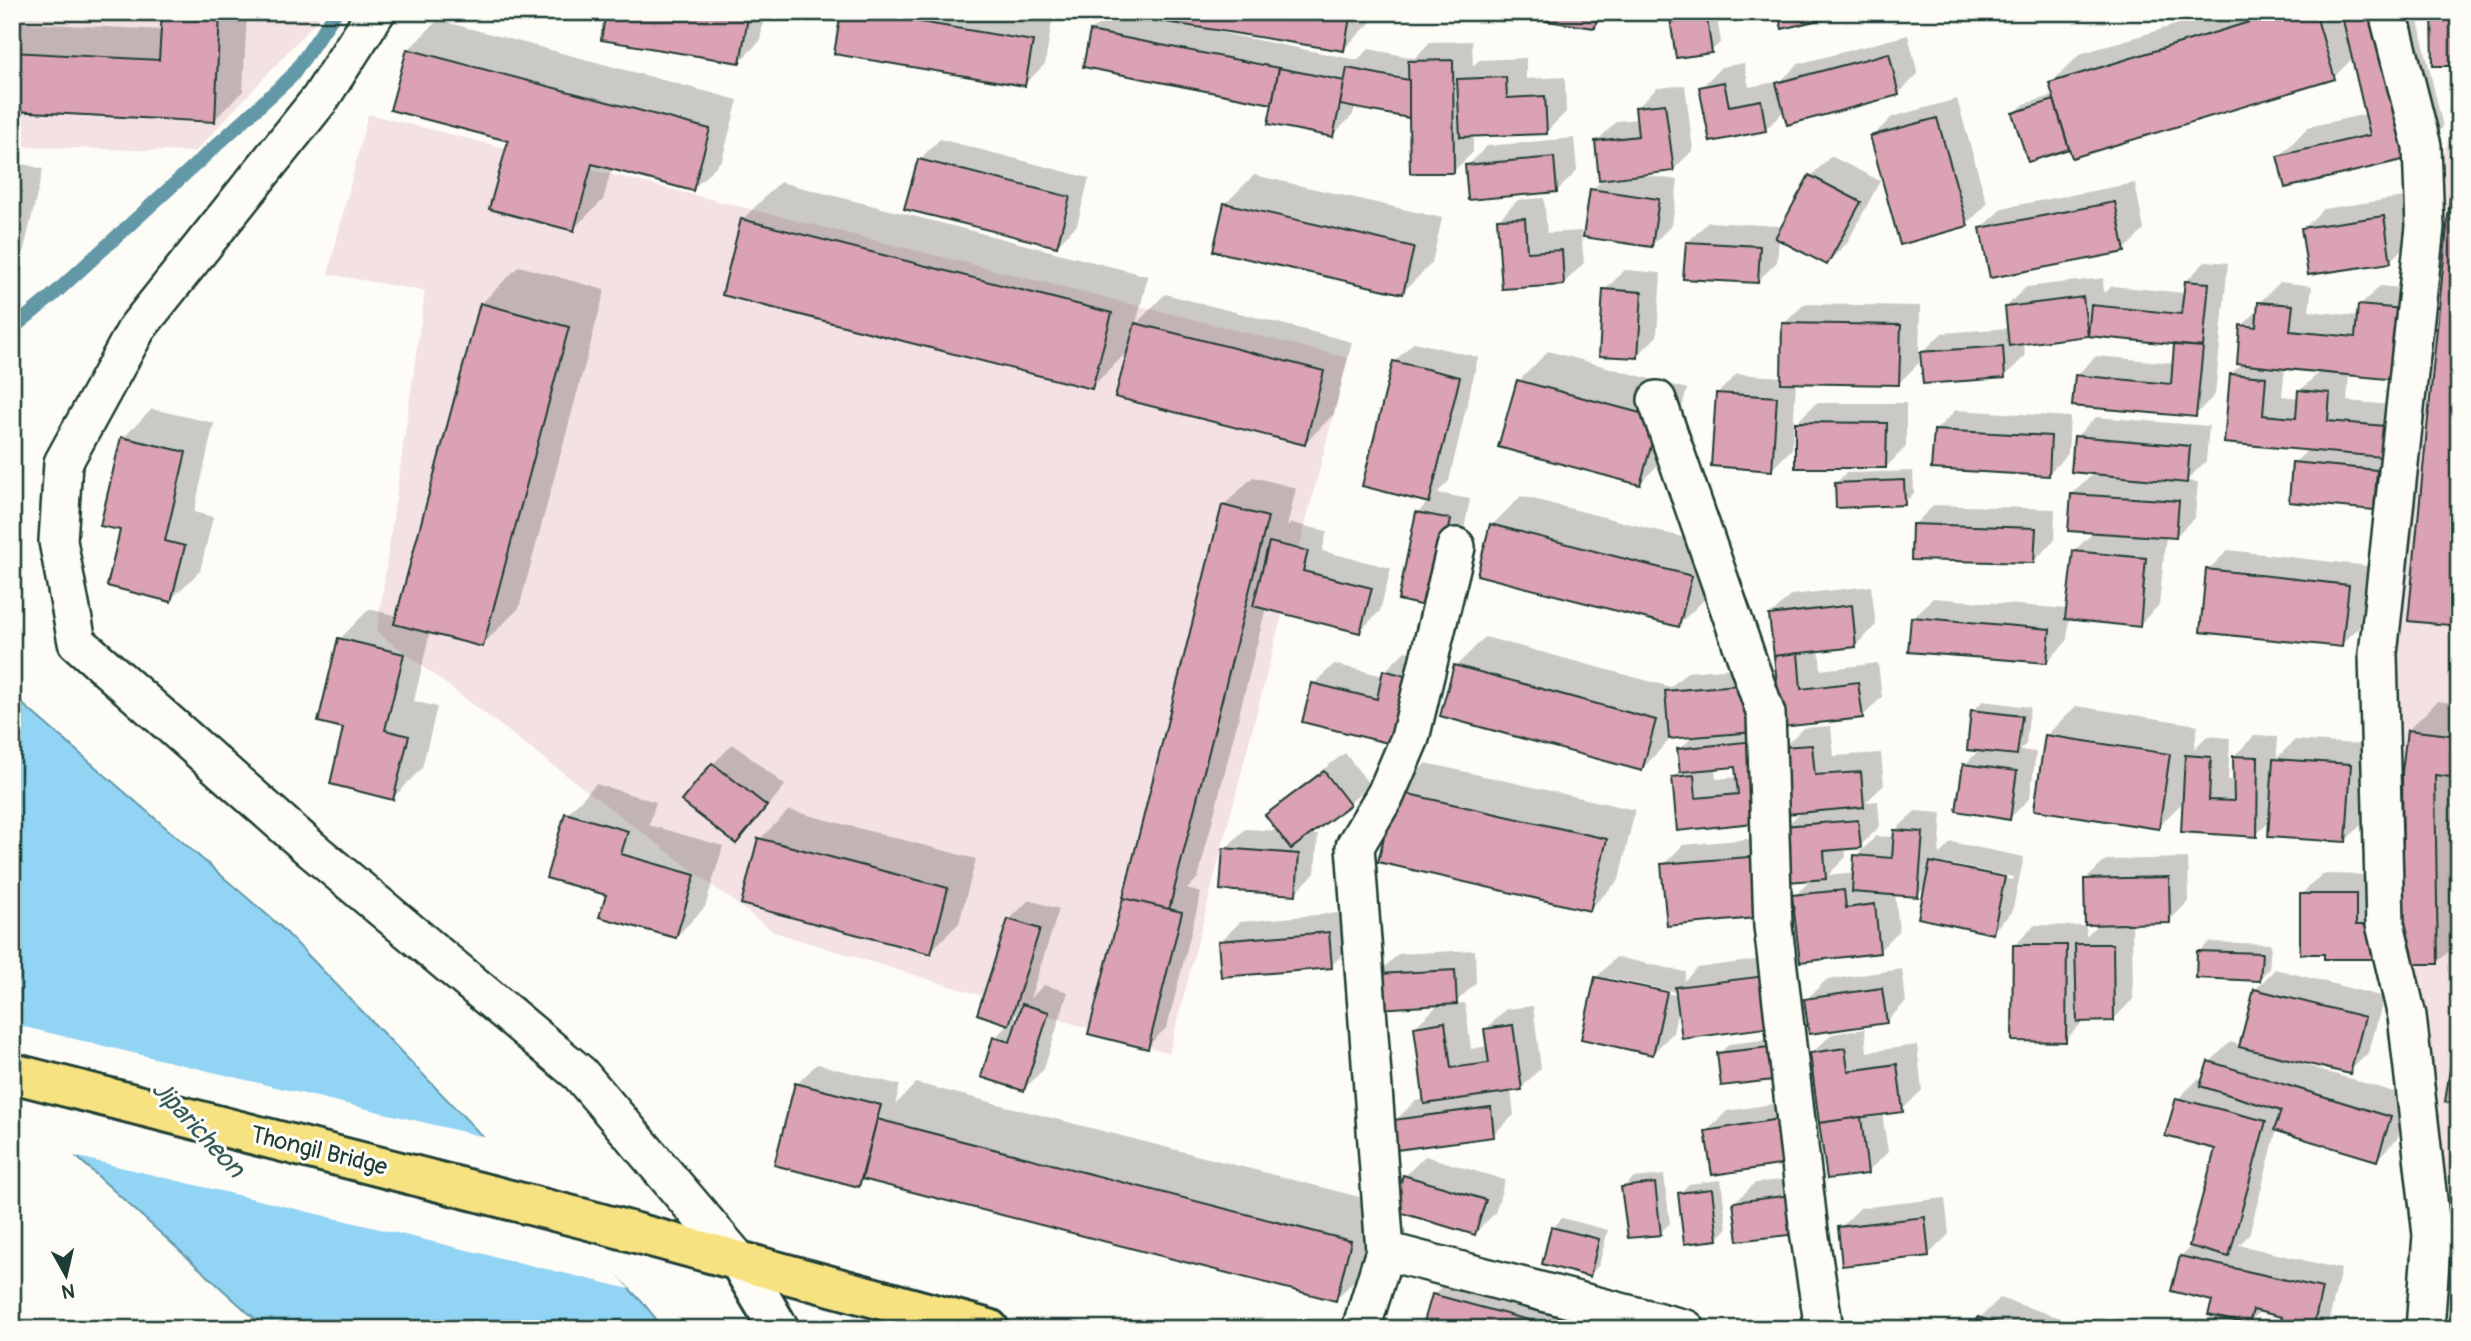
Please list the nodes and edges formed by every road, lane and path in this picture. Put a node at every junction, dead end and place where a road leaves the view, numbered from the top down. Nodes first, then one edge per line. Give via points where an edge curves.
1 (376, 12) edge
2 (2388, 12) edge
3 (1657, 400) dead end
4 (1456, 547) dead end
5 (12, 1073) edge
6 (2445, 1227) edge
7 (1385, 1251) junction
8 (739, 1261) junction
9 (779, 1329) edge
10 (989, 1329) edge
11 (1361, 1329) edge
12 (1686, 1329) edge
13 (1824, 1329) edge
14 (2425, 1329) edge

1 - 8 street via 320,99 137,328 63,463 58,541 77,642 311,849 580,1074
2 - 6 street via 2422,146 2426,227 2378,654 2385,924 2407,1016
3 - 13 street via 1766,714 1773,926
4 - 7 street via 1410,738 1386,794 1355,846
5 - 8 main road, Thongil Bridge
6 - 14 street
7 - 11 street
7 - 12 street
8 - 9 street
8 - 10 main road, Thongil Bridge

